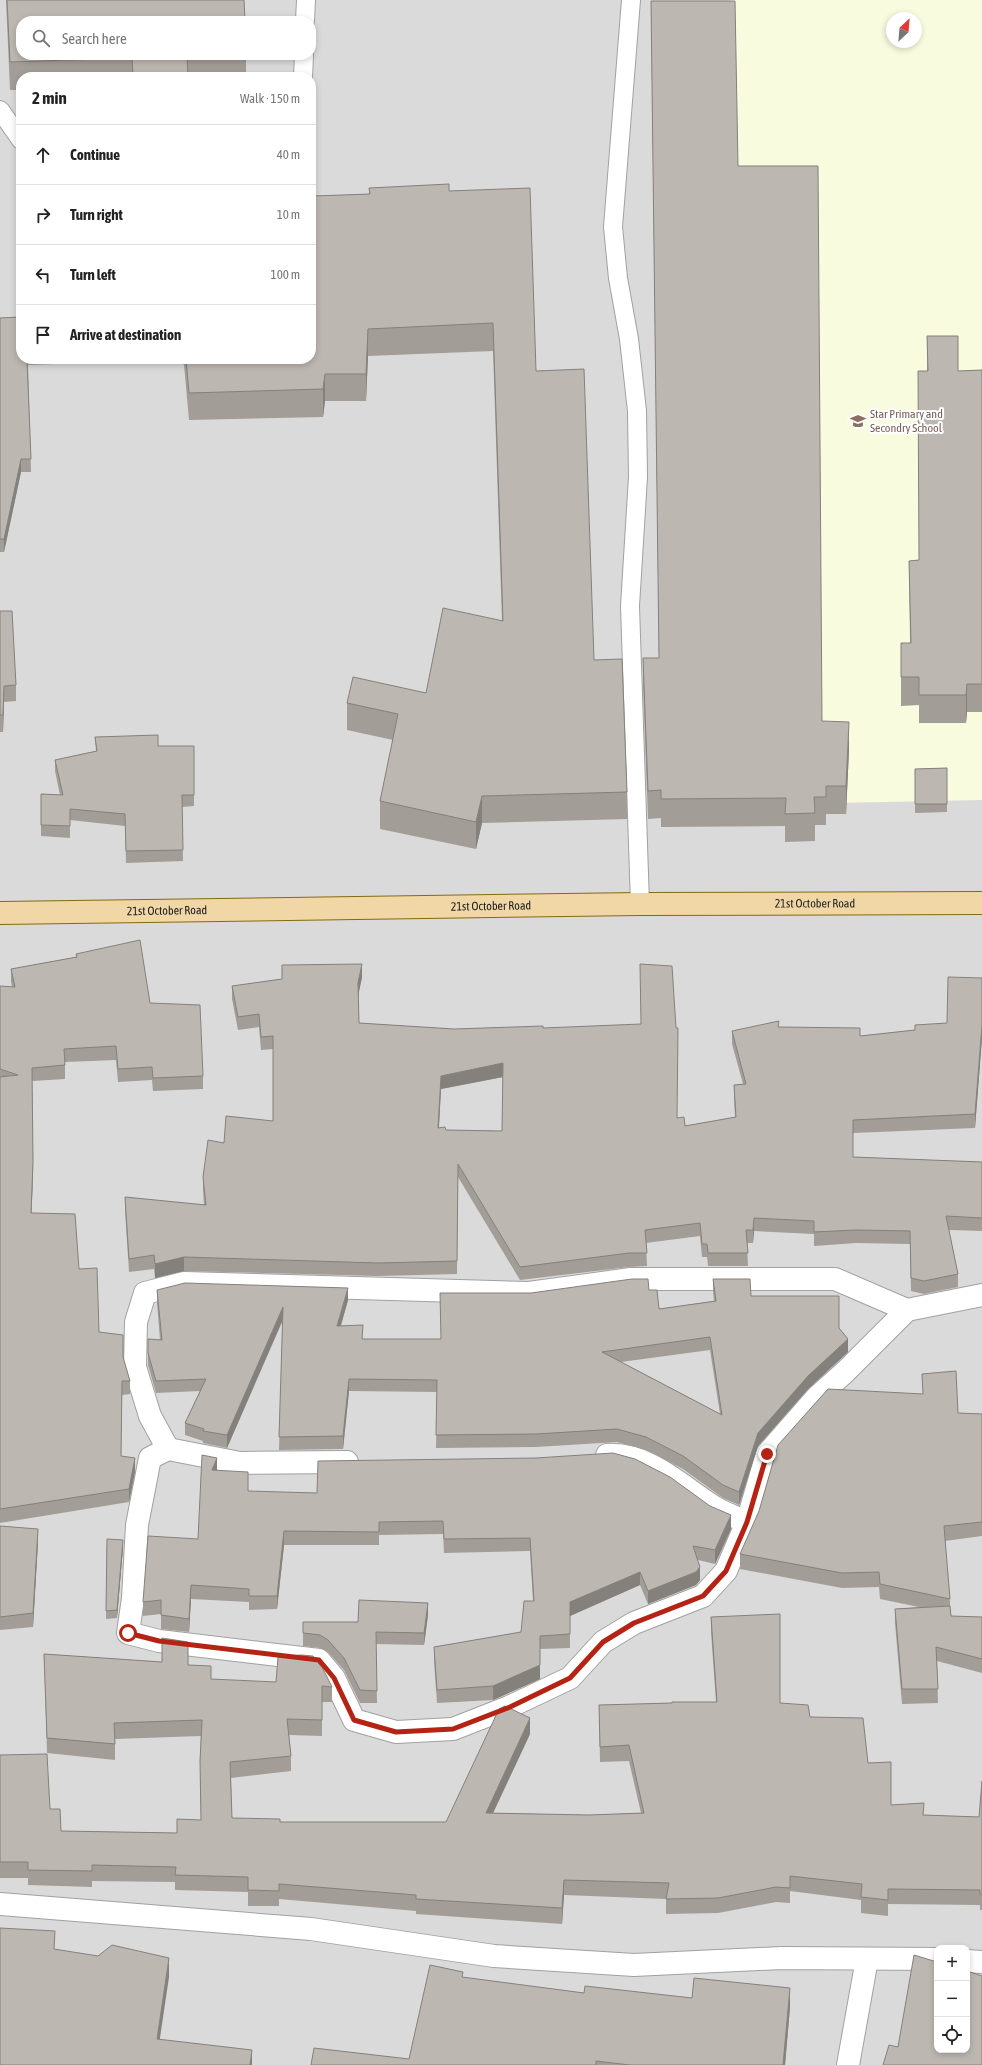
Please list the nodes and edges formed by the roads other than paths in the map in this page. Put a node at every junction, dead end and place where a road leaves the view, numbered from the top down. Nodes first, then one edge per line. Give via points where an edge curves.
1 (306, 0) edge
2 (631, 0) edge
3 (305, 16) edge
4 (304, 60) edge
5 (303, 72) edge
6 (0, 110) edge
7 (16, 133) edge
8 (982, 903) edge
9 (640, 904) junction
10 (0, 913) edge
11 (982, 1295) edge
12 (907, 1310) junction
13 (168, 1450) junction
14 (590, 1456) edge
15 (368, 1462) edge
16 (747, 1522) junction
17 (0, 1904) edge
18 (867, 1959) junction
19 (934, 1959) edge
20 (970, 1961) edge
21 (982, 1962) edge
22 (848, 2065) edge

1 - 3 lane
2 - 9 lane via 613,227 637,411 638,477 630,606
4 - 5 lane
6 - 7 lane
8 - 9 main road, 21st October Road
9 - 10 main road, 21st October Road
11 - 12 street
12 - 13 street via 835,1279 631,1279 529,1293 184,1282 145,1293 136,1322 135,1367 150,1416
12 - 16 street via 817,1396 767,1454
13 - 15 street via 240,1463
13 - 16 street via 150,1458 137,1525 133,1598 128,1633 159,1641 319,1660 334,1678 354,1720 396,1732 453,1729 510,1707 570,1678 603,1642 634,1623 703,1596 726,1571
14 - 16 street via 614,1454 640,1461 677,1480 717,1509
17 - 18 street via 311,1929 494,1956 634,1966 782,1958
18 - 19 street
18 - 22 street
20 - 21 street

